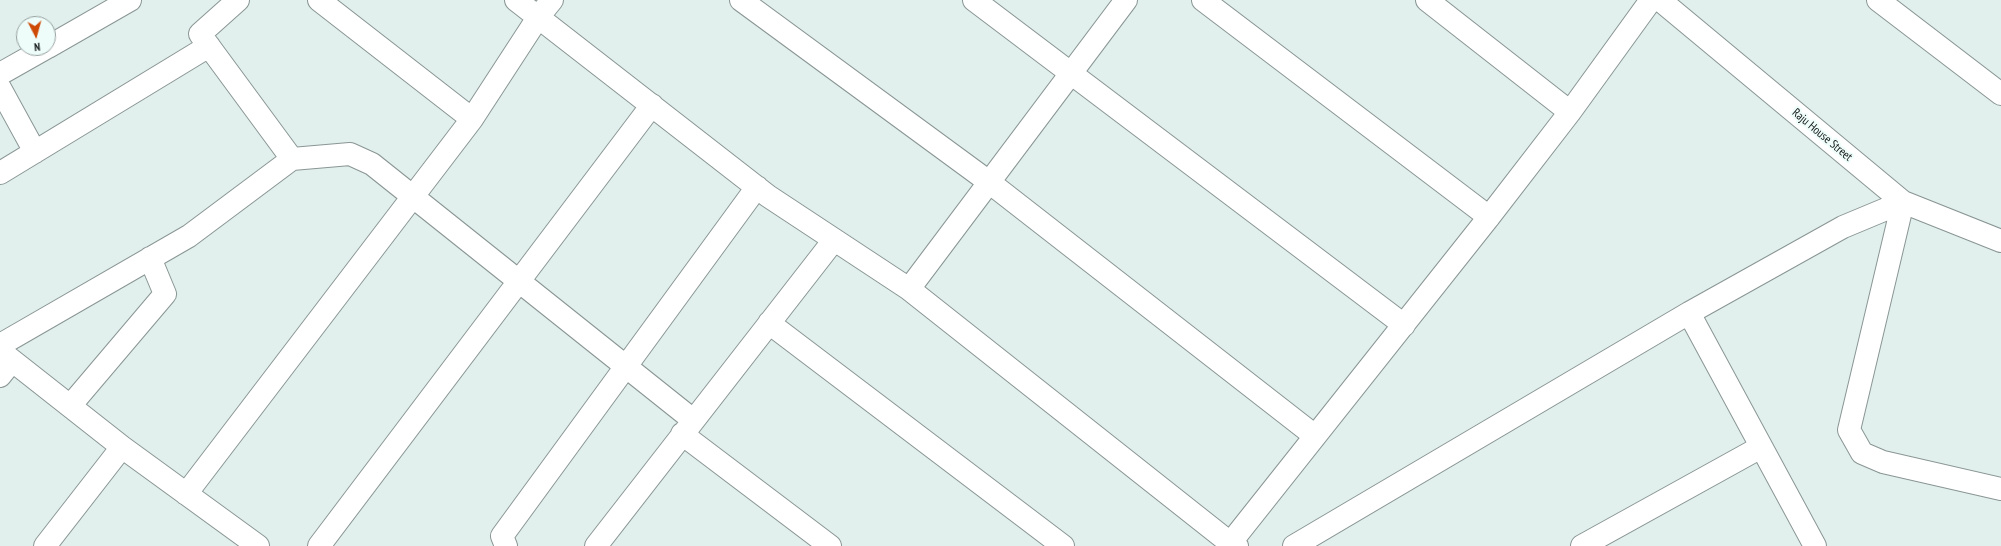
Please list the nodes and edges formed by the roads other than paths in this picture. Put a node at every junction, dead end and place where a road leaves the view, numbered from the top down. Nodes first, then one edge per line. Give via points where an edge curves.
1 (130, 0) edge
2 (238, 0) edge
3 (319, 0) edge
4 (516, 0) edge
5 (741, 0) edge
6 (974, 0) edge
7 (1126, 0) edge
8 (1202, 0) edge
9 (1427, 0) edge
10 (1651, 0) edge
11 (1660, 0) edge
12 (1878, 0) edge
13 (545, 8) edge
14 (56, 43) edge
15 (209, 46) junction
16 (33, 56) edge
17 (0, 74) edge
18 (1071, 74) junction
19 (0, 88) edge
20 (2001, 94) edge
21 (652, 105) junction
22 (1570, 112) junction
23 (472, 119) junction
24 (35, 152) junction
25 (292, 159) junction
26 (0, 173) edge
27 (990, 182) junction
28 (757, 187) junction
29 (413, 197) junction
30 (1902, 202) junction
31 (1489, 217) junction
32 (834, 240) junction
33 (2001, 241) edge
34 (150, 258) junction
35 (520, 282) junction
36 (909, 289) junction
37 (1689, 313) junction
38 (769, 323) junction
39 (1404, 325) junction
40 (3, 358) edge
41 (626, 367) junction
42 (70, 406) junction
43 (688, 427) junction
44 (1315, 436) junction
45 (122, 447) junction
46 (1761, 447) junction
47 (2001, 489) edge
48 (186, 494) junction
49 (1231, 545) edge
50 (45, 546) edge
51 (258, 546) edge
52 (319, 546) edge
53 (506, 546) edge
54 (596, 546) edge
55 (830, 546) edge
56 (1063, 546) edge
57 (1294, 546) edge
58 (1582, 546) edge
59 (1815, 546) edge

1 - 14 street
2 - 15 street via 200,34
3 - 23 street
4 - 13 street
5 - 27 street
6 - 18 street
7 - 18 street
8 - 31 street
9 - 22 street
10 - 22 street
11 - 30 street, Raju House Street
12 - 20 street
13 - 21 street
13 - 23 street
15 - 24 street
15 - 25 street
16 - 17 street
18 - 27 street
18 - 39 street
19 - 24 street
21 - 28 street
21 - 35 street
22 - 31 street
23 - 29 street
24 - 26 street
25 - 29 street via 350,154 372,164
25 - 34 street via 189,236
27 - 36 street
27 - 44 street
28 - 32 street
28 - 41 street
29 - 35 street
29 - 48 street
30 - 33 street, Raju House Street
30 - 37 street via 1843,227
30 - 47 street via 1849,430 1862,453 1883,462
31 - 39 street
32 - 36 street
32 - 38 street
34 - 40 street
34 - 42 street via 165,294
35 - 41 street
35 - 52 street
36 - 49 street
37 - 46 street
37 - 57 street
38 - 43 street
38 - 56 street
39 - 44 street
40 - 42 street
41 - 43 street
41 - 53 street via 502,536
42 - 45 street
43 - 54 street
43 - 55 street
44 - 49 street
45 - 48 street
45 - 50 street
46 - 58 street
46 - 59 street
48 - 51 street

